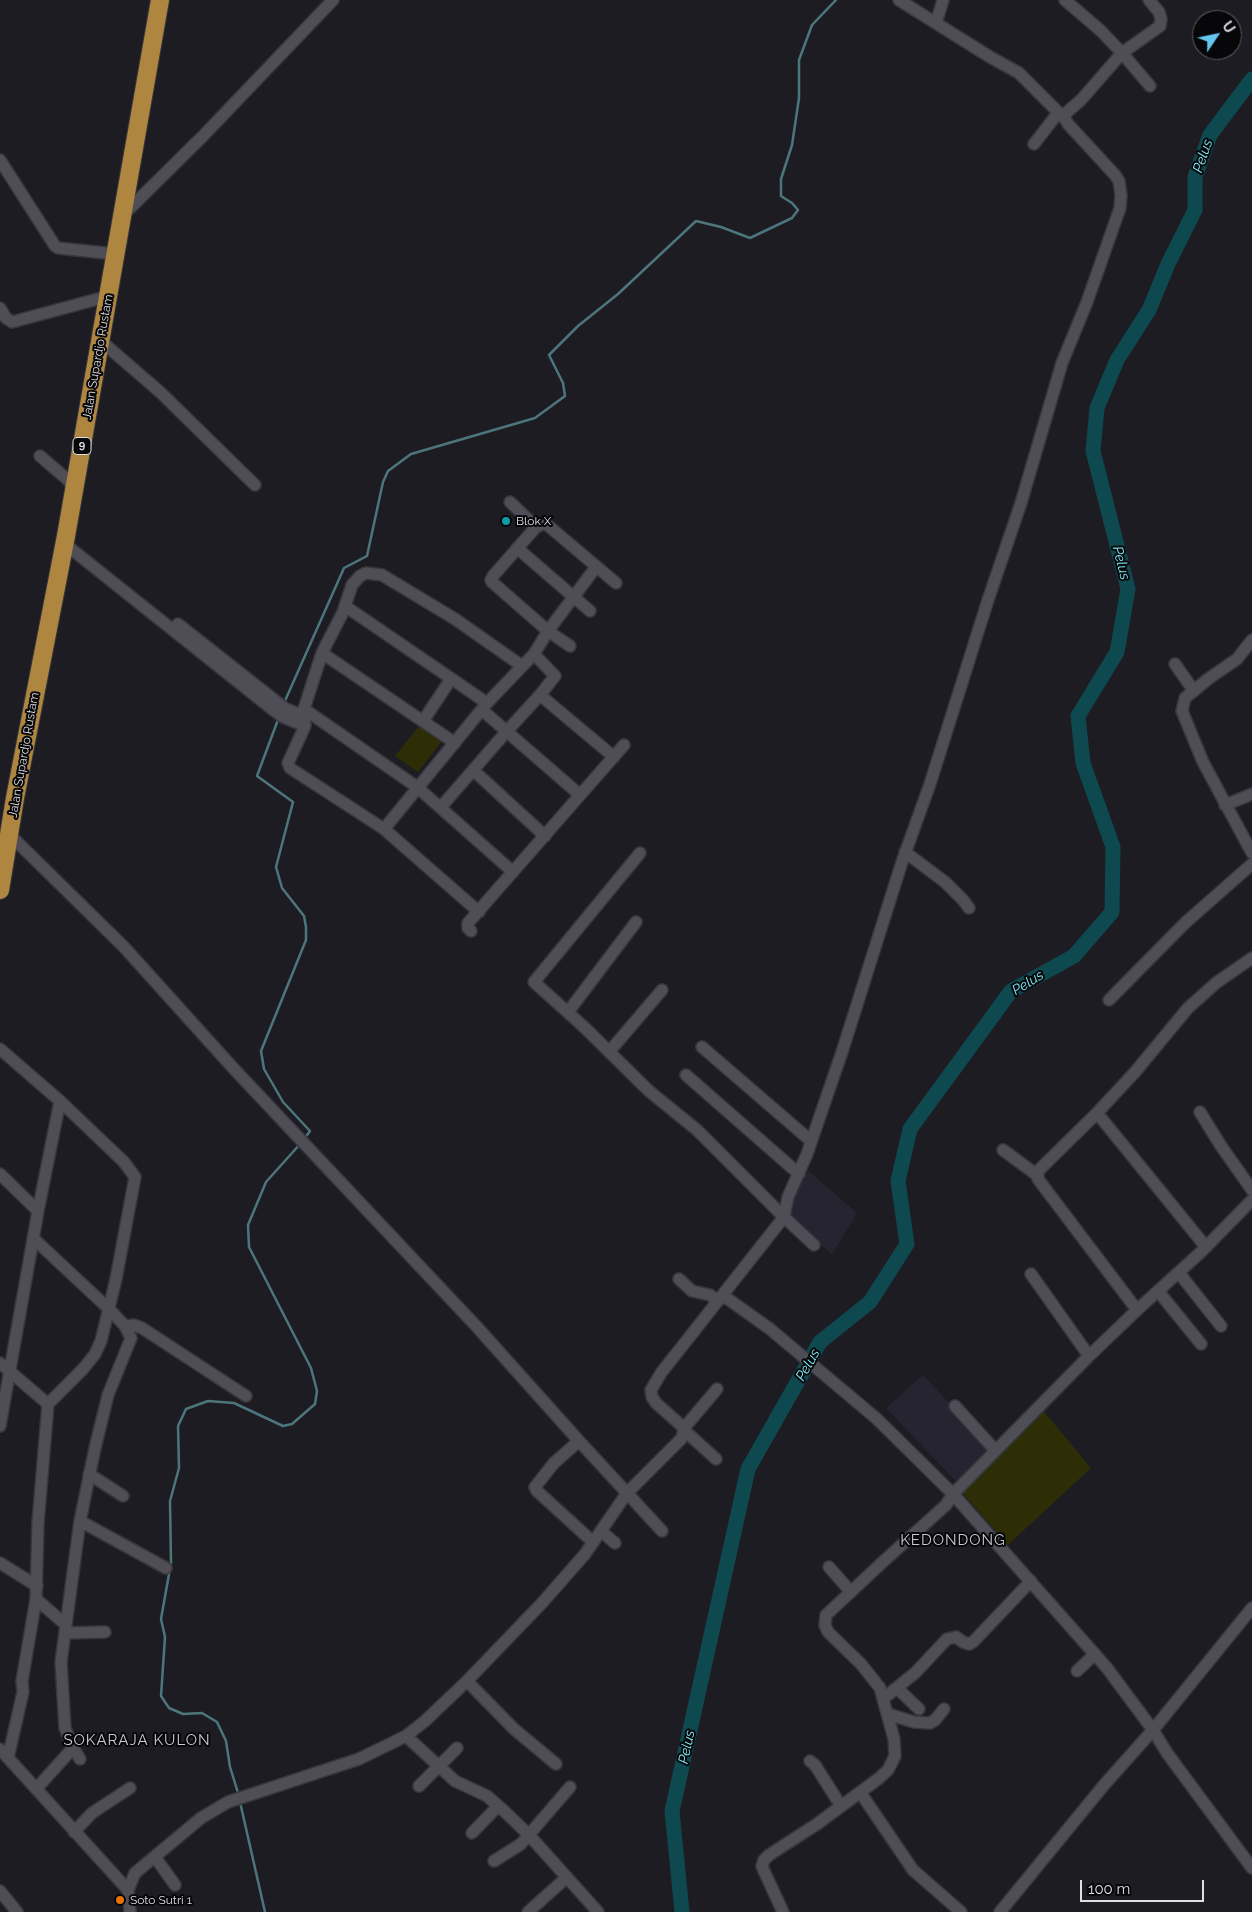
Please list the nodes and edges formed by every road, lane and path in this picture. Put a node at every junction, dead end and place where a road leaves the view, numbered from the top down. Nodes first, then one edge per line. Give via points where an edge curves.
1 (160, 0) edge
2 (333, 0) edge
3 (899, 0) edge
4 (943, 0) edge
5 (1065, 0) edge
6 (1150, 0) edge
7 (936, 23) junction
8 (1122, 53) junction
9 (1150, 86) dead end
10 (1061, 116) junction
11 (1034, 144) dead end
12 (0, 160) edge
13 (122, 216) junction
14 (115, 254) junction
15 (109, 296) junction
16 (0, 308) edge
17 (101, 340) junction
18 (40, 456) dead end
19 (254, 485) dead end
20 (74, 489) junction
21 (510, 502) dead end
22 (536, 527) junction
23 (65, 540) junction
24 (517, 548) junction
25 (596, 567) junction
26 (616, 583) dead end
27 (573, 596) junction
28 (345, 606) junction
29 (590, 611) dead end
30 (548, 631) junction
31 (1252, 640) edge
32 (570, 646) dead end
33 (322, 653) junction
34 (534, 654) junction
35 (1175, 664) dead end
36 (522, 666) junction
37 (452, 679) junction
38 (1194, 691) junction
39 (540, 695) junction
40 (484, 707) junction
41 (304, 717) junction
42 (423, 721) junction
43 (507, 730) junction
44 (455, 742) junction
45 (624, 745) dead end
46 (614, 757) junction
47 (473, 770) junction
48 (417, 787) junction
49 (1252, 794) edge
50 (580, 795) junction
51 (1225, 805) junction
52 (441, 807) junction
53 (384, 829) junction
54 (10, 835) junction
55 (545, 836) junction
56 (905, 852) junction
57 (640, 853) dead end
58 (1252, 853) edge
59 (1252, 864) edge
60 (513, 872) junction
61 (0, 890) edge
62 (969, 908) dead end
63 (479, 912) junction
64 (636, 922) dead end
65 (471, 932) dead end
66 (1252, 958) edge
67 (662, 990) dead end
68 (1109, 1000) dead end
69 (568, 1012) junction
70 (702, 1047) dead end
71 (0, 1048) edge
72 (608, 1052) junction
73 (686, 1075) dead end
74 (60, 1101) junction
75 (1200, 1112) dead end
76 (1097, 1113) junction
77 (812, 1141) junction
78 (1003, 1150) dead end
79 (0, 1174) edge
80 (799, 1174) junction
81 (1037, 1174) junction
82 (1252, 1190) edge
83 (1252, 1200) edge
84 (38, 1211) junction
85 (784, 1217) junction
86 (33, 1238) junction
87 (814, 1245) dead end
88 (1206, 1247) junction
89 (1179, 1272) junction
90 (1031, 1274) dead end
91 (679, 1279) dead end
92 (1158, 1292) junction
93 (719, 1299) junction
94 (109, 1309) junction
95 (1137, 1310) junction
96 (125, 1326) junction
97 (1221, 1326) dead end
98 (1201, 1344) dead end
99 (1089, 1356) junction
100 (0, 1362) edge
101 (11, 1371) junction
102 (717, 1389) dead end
103 (246, 1396) dead end
104 (48, 1404) junction
105 (955, 1406) dead end
106 (0, 1426) edge
107 (684, 1429) junction
108 (578, 1441) junction
109 (995, 1450) junction
110 (716, 1459) dead end
111 (89, 1474) junction
112 (627, 1493) junction
113 (953, 1494) junction
114 (123, 1496) dead end
115 (80, 1521) junction
116 (601, 1531) junction
117 (662, 1531) dead end
118 (593, 1542) junction
119 (615, 1543) dead end
120 (0, 1563) edge
121 (829, 1567) dead end
122 (166, 1568) dead end
123 (1031, 1580) junction
124 (38, 1586) junction
125 (851, 1592) junction
126 (36, 1599) junction
127 (1252, 1608) edge
128 (65, 1629) junction
129 (105, 1632) dead end
130 (1095, 1654) junction
131 (1077, 1671) dead end
132 (468, 1681) junction
133 (897, 1688) junction
134 (884, 1698) junction
135 (919, 1709) dead end
136 (944, 1709) dead end
137 (888, 1714) junction
138 (1153, 1730) junction
139 (406, 1736) junction
140 (73, 1748) junction
141 (457, 1748) dead end
142 (0, 1749) edge
143 (8, 1758) junction
144 (80, 1758) dead end
145 (810, 1761) dead end
146 (556, 1764) dead end
147 (438, 1766) junction
148 (419, 1786) dead end
149 (570, 1787) dead end
150 (130, 1788) dead end
151 (36, 1789) junction
152 (860, 1792) junction
153 (498, 1806) junction
154 (841, 1806) junction
155 (74, 1832) junction
156 (472, 1833) dead end
157 (528, 1834) junction
158 (155, 1857) junction
159 (494, 1861) dead end
160 (1252, 1868) edge
161 (566, 1878) junction
162 (175, 1886) dead end
163 (128, 1890) junction
164 (0, 1891) edge
165 (17, 1912) edge
166 (130, 1912) edge
167 (528, 1912) edge
168 (598, 1912) edge
169 (783, 1912) edge
170 (961, 1912) edge
171 (1000, 1912) edge

1 - 13 highway, Jalan Supardjo Rustam / 9
2 - 13 street
3 - 7 street
4 - 7 street
5 - 8 street
6 - 8 street via 1160,12 1160,26
7 - 10 street via 1019,73
8 - 9 street
8 - 10 street via 1081,100
10 - 11 street
10 - 56 street via 1115,175 1120,188 1120,208 1062,363 1021,503
12 - 14 street via 55,246
13 - 14 highway, Jalan Supardjo Rustam / 9
14 - 15 highway, Jalan Supardjo Rustam / 9
15 - 16 street via 12,322
15 - 17 highway, Jalan Supardjo Rustam / 9
17 - 19 street via 160,392
17 - 20 highway, Jalan Supardjo Rustam / 9
18 - 20 street
20 - 23 highway, Jalan Supardjo Rustam / 9
21 - 22 street
22 - 24 street
22 - 25 street via 548,524
23 - 41 street via 279,709
23 - 54 highway, Jalan Supardjo Rustam / 9
24 - 27 street
24 - 30 street via 491,580
25 - 26 street
25 - 27 street
27 - 29 street
27 - 30 street
28 - 33 street
28 - 36 street via 352,584 360,576 366,573 382,575 455,619
28 - 37 street
30 - 32 street
30 - 34 street
31 - 38 street via 1237,659
33 - 41 street
33 - 42 street
34 - 36 street
34 - 39 street via 555,676
35 - 38 street
36 - 40 street
37 - 40 street
37 - 42 street
38 - 51 street via 1183,701 1183,716
39 - 43 street
39 - 46 street
40 - 43 street
40 - 44 street
41 - 48 street
41 - 53 street via 289,760 290,768
42 - 44 street
43 - 47 street
43 - 50 street
44 - 48 street
45 - 46 street
46 - 50 street
47 - 52 street
47 - 55 street
48 - 52 street
48 - 53 street
49 - 51 street
50 - 55 street
51 - 58 street
52 - 60 street
53 - 63 street
54 - 61 highway, Jalan Supardjo Rustam / 9
54 - 108 street via 124,947 477,1327
55 - 60 street
56 - 62 street via 945,882
56 - 77 street
57 - 69 street via 534,982
59 - 68 street via 1185,924
60 - 63 street
63 - 65 street via 468,923
64 - 69 street
66 - 76 street via 1188,1008
67 - 72 street
69 - 72 street
70 - 77 street
71 - 74 street
72 - 85 street via 697,1130
73 - 80 street
74 - 84 street
74 - 94 street via 124,1162 135,1177
75 - 82 street
76 - 81 street
76 - 88 street
77 - 80 street
78 - 81 street
79 - 84 street
80 - 85 street via 788,1197
81 - 95 street
83 - 88 street
84 - 86 street
85 - 87 street
85 - 93 street
86 - 94 street
86 - 101 street
88 - 89 street
89 - 92 street
89 - 97 street
90 - 99 street
91 - 93 street via 692,1291
92 - 95 street
92 - 98 street
93 - 107 street via 651,1390 656,1403
93 - 113 street via 728,1299 792,1347 877,1419
94 - 96 street
94 - 104 street via 96,1354
95 - 99 street
96 - 103 street via 142,1328
96 - 111 street via 131,1338 108,1395
99 - 109 street
100 - 101 street
101 - 104 street
101 - 106 street
102 - 107 street
104 - 124 street via 38,1523
105 - 109 street
107 - 110 street
107 - 112 street via 682,1438
108 - 112 street
108 - 118 street via 554,1463 535,1487
109 - 113 street
111 - 114 street
111 - 115 street
112 - 116 street
112 - 117 street
113 - 123 street
113 - 125 street via 946,1505
115 - 122 street
115 - 128 street
116 - 118 street
116 - 119 street
118 - 132 street via 542,1603
120 - 124 street
121 - 125 street
123 - 130 street
123 - 133 street via 973,1642 969,1644 956,1637 947,1639
124 - 126 street
125 - 134 street via 826,1615 824,1625 875,1680
126 - 128 street
126 - 143 street via 22,1681 23,1692
127 - 138 street
128 - 129 street
128 - 140 street via 60,1662 65,1728
130 - 131 street
130 - 138 street
132 - 139 street
132 - 146 street via 514,1728
133 - 134 street
133 - 135 street
134 - 137 street
136 - 137 street via 930,1723
137 - 152 street via 895,1756 888,1770
138 - 160 street via 1167,1754
138 - 171 street
139 - 147 street
139 - 158 street via 359,1758 228,1802 184,1831
140 - 144 street
140 - 151 street
141 - 147 street
142 - 143 street
143 - 151 street
145 - 154 street
147 - 148 street
147 - 153 street via 455,1781 487,1796
149 - 157 street
150 - 155 street via 92,1813
151 - 155 street
152 - 154 street
152 - 170 street via 913,1870
153 - 156 street
153 - 157 street
154 - 169 street via 764,1860 762,1866
155 - 163 street
157 - 159 street via 521,1844
157 - 161 street
158 - 162 street
158 - 163 street via 136,1873
161 - 167 street
161 - 168 street
163 - 166 street
164 - 165 street

